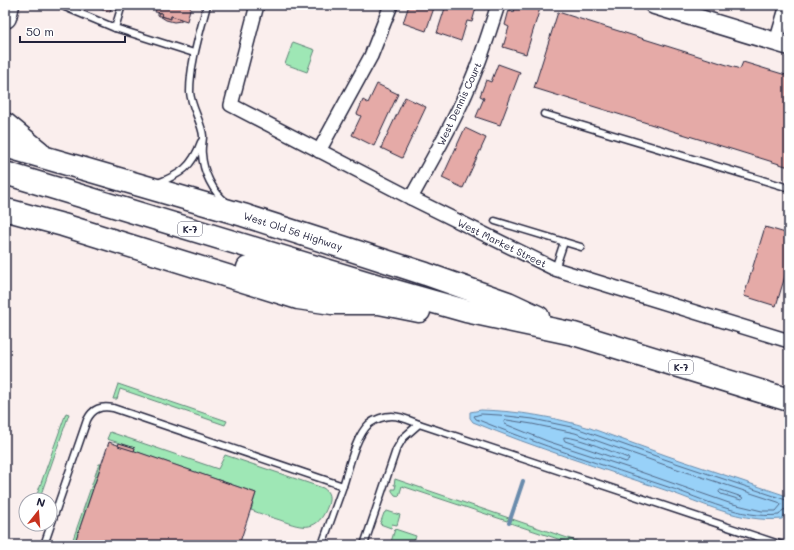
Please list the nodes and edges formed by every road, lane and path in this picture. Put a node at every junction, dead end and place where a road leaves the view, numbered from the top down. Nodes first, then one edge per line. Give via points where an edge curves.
1 (8, 5) edge
2 (65, 5) edge
3 (122, 5) edge
4 (207, 5) edge
5 (257, 5) edge
6 (390, 5) edge
7 (498, 5) edge
8 (654, 5) edge
9 (787, 5) edge
10 (5, 17) edge
11 (115, 28) junction
12 (782, 44) edge
13 (194, 53) junction
14 (544, 114) dead end
15 (5, 124) edge
16 (203, 135) junction
17 (5, 146) edge
18 (319, 151) junction
19 (49, 160) junction
20 (5, 173) edge
21 (148, 187) junction
22 (789, 188) edge
23 (5, 197) edge
24 (411, 198) junction
25 (5, 211) edge
26 (243, 215) junction
27 (495, 221) dead end
28 (564, 242) junction
29 (581, 247) dead end
30 (555, 269) junction
31 (426, 274) junction
32 (375, 284) junction
33 (574, 334) junction
34 (789, 341) edge
35 (789, 400) edge
36 (419, 424) junction
37 (343, 486) junction
38 (44, 545) edge
39 (322, 545) edge
40 (364, 545) edge
41 (782, 545) edge

1 - 10 highway
2 - 11 lane
3 - 11 lane
4 - 13 lane
5 - 18 street, West Market Street via 231,105
6 - 18 street via 371,56
7 - 24 street, West Dennis Court via 469,87 453,122
8 - 12 street
9 - 12 street
11 - 13 lane
13 - 16 lane via 190,93
14 - 22 lane
15 - 19 highway, K-7
16 - 21 lane via 194,158 185,169 175,177
16 - 26 lane via 202,154 210,184 223,200
17 - 19 highway, West Old 56 Highway
18 - 24 street, West Market Street
19 - 21 highway, West Old 56 Highway / K-7
20 - 32 highway, West Old 56 Highway / K-7
21 - 26 highway, West Old 56 Highway / K-7
23 - 32 highway via 325,288
24 - 30 street, West Market Street
25 - 33 highway via 63,225 298,298 332,303 379,303 495,328
26 - 31 highway, West Old 56 Highway / K-7
27 - 28 lane
28 - 29 lane
28 - 30 lane
30 - 34 street, West Market Street
31 - 32 highway
31 - 33 highway, West Old 56 Highway / K-7 via 508,303
32 - 33 highway, West Old 56 Highway / K-7 via 466,311
33 - 35 highway, West Old 56 Highway / K-7
36 - 37 lane via 394,416 382,417 370,423 357,444
36 - 40 lane via 403,438 396,450
36 - 41 lane
37 - 38 lane via 105,406 93,411 87,420
37 - 39 lane

